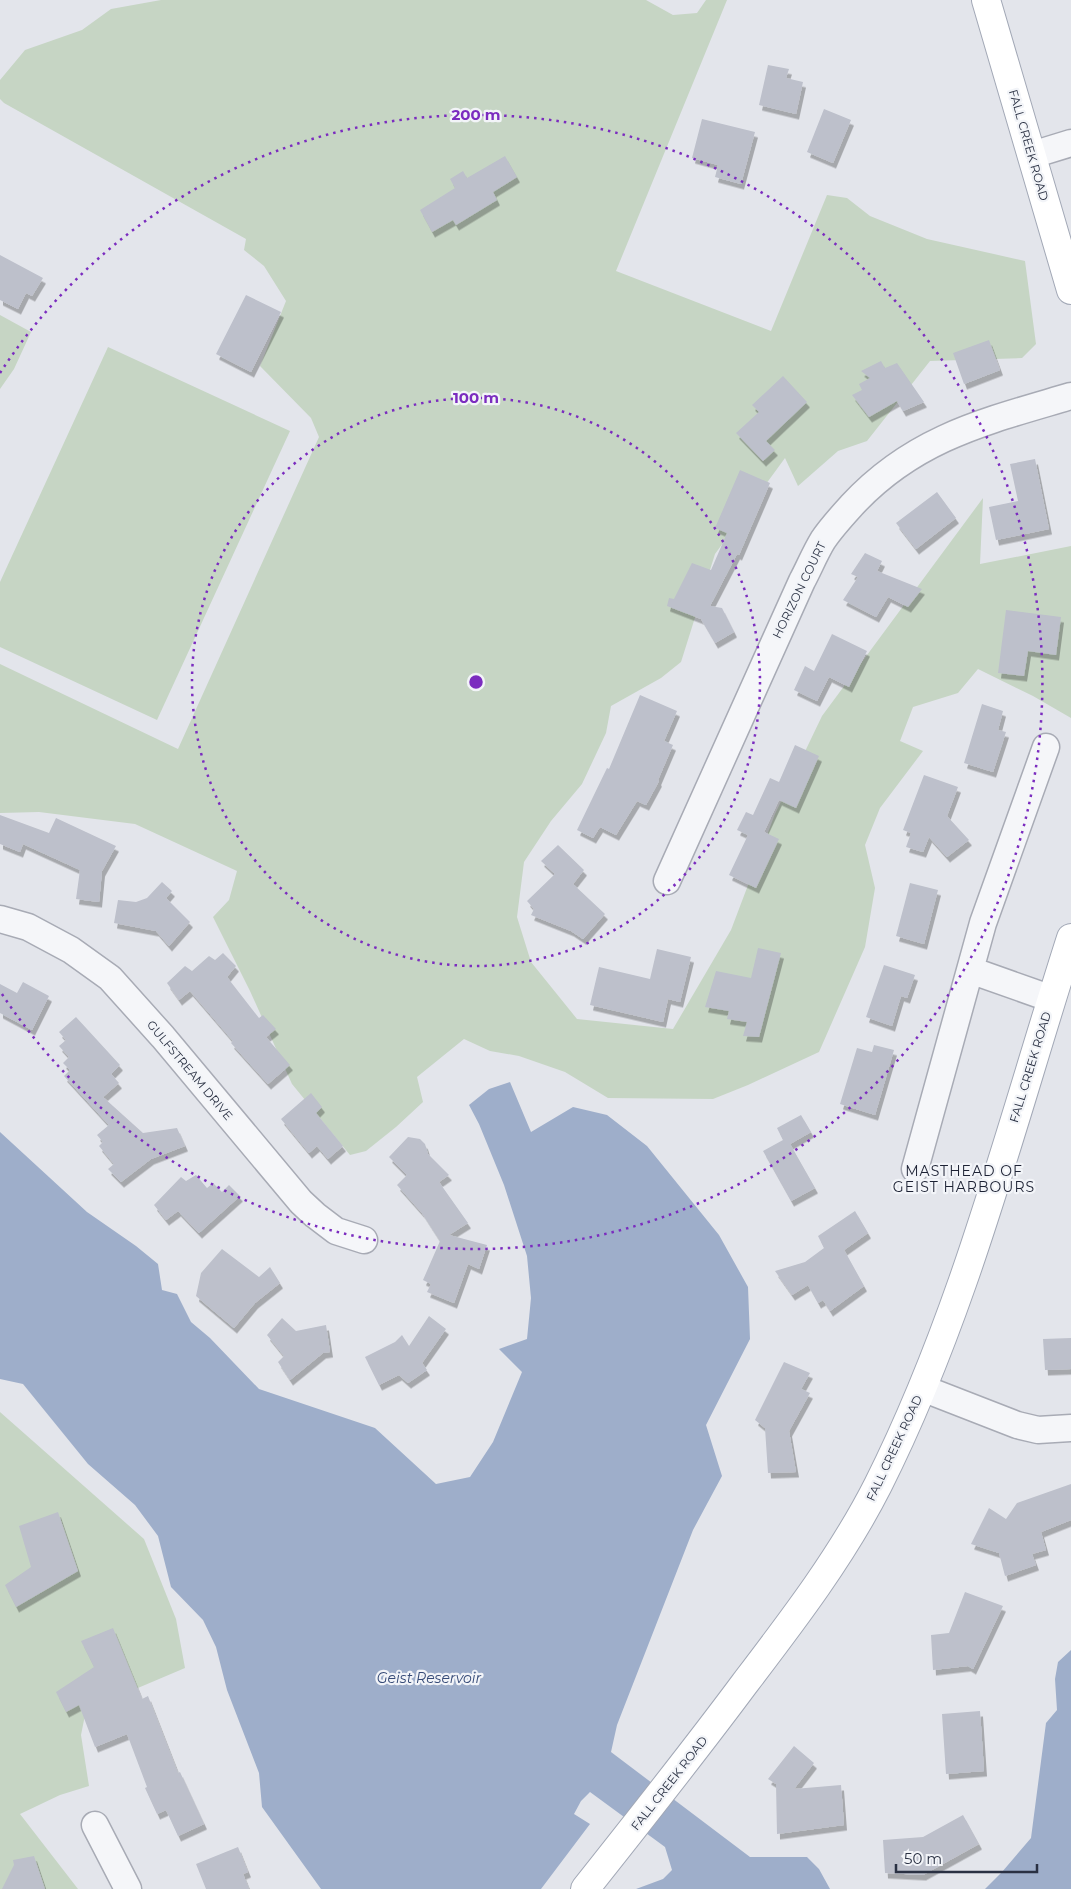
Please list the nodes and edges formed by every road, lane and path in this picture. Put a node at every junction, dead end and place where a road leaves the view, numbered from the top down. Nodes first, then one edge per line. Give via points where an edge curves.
1 (985, 0) edge
2 (1071, 143) edge
3 (1032, 155) junction
4 (1071, 290) edge
5 (1071, 396) edge
6 (1046, 747) dead end
7 (666, 881) dead end
8 (0, 919) edge
9 (1071, 938) edge
10 (970, 970) junction
11 (1052, 999) junction
12 (915, 1169) dead end
13 (364, 1240) dead end
14 (922, 1388) junction
15 (1071, 1428) edge
16 (95, 1825) dead end
17 (128, 1889) edge
18 (585, 1889) edge

1 - 3 main road, FALL CREEK ROAD
2 - 3 street
3 - 4 main road, FALL CREEK ROAD
5 - 7 street, HORIZON COURT via 991,420 923,449 892,468 843,515 823,540 802,581
6 - 10 street via 983,923
8 - 13 street, GULFSTREAM DRIVE via 28,927 70,950 110,978 301,1202 336,1231
9 - 11 main road, FALL CREEK ROAD
10 - 11 street
10 - 12 street
11 - 14 main road, FALL CREEK ROAD via 959,1291
14 - 15 street via 1017,1425 1038,1430
14 - 18 main road, FALL CREEK ROAD via 877,1486 823,1577 679,1771
16 - 17 street

